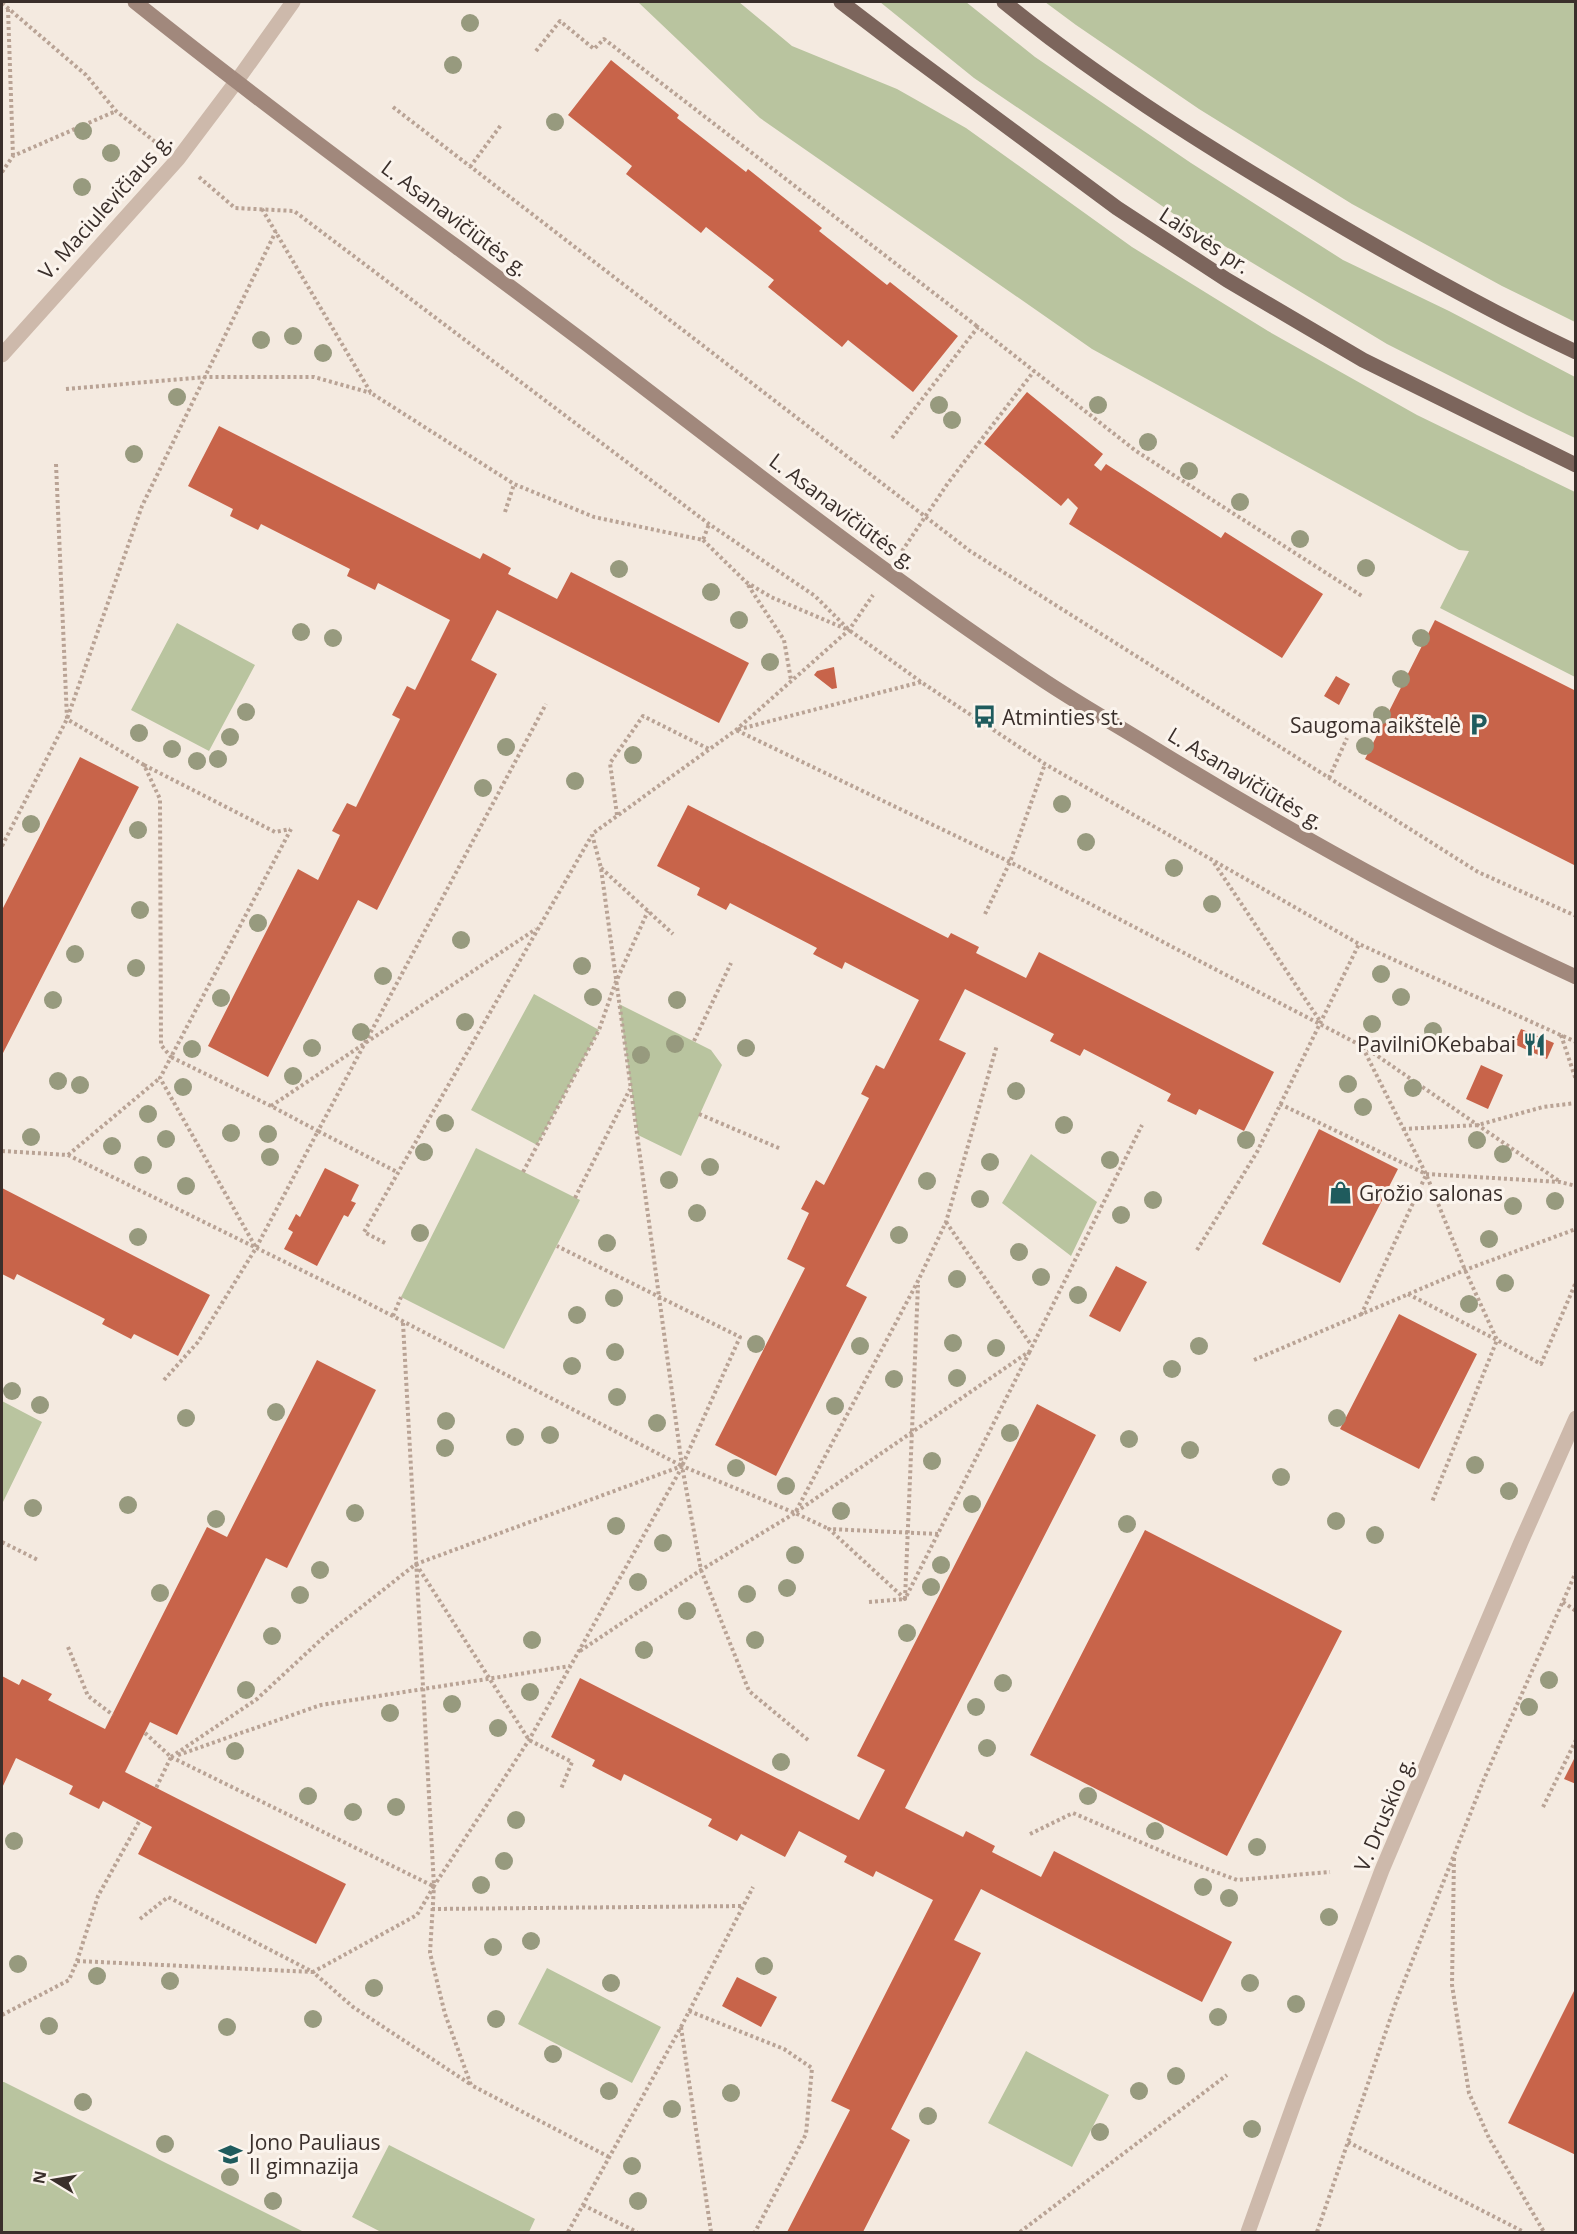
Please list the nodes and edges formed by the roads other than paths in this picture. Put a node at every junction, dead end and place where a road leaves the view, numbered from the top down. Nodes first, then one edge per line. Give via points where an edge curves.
1 (135, 2) edge
2 (293, 2) edge
3 (842, 2) edge
4 (1004, 2) edge
5 (236, 82) junction
6 (1575, 352) edge
7 (2, 355) edge
8 (1575, 465) edge
9 (1575, 977) edge
10 (1575, 1418) edge
11 (1248, 2232) edge

1 - 5 main road, L. Asanavičiūtės g.
2 - 5 street, V. Maciulevičiaus g.
3 - 8 main road, Laisvės pr. via 1117,208 1227,280 1363,360
4 - 6 main road via 1136,99 1251,173 1368,243
5 - 7 street, V. Maciulevičiaus g. via 178,159
5 - 9 main road, L. Asanavičiūtės g. via 888,572 1042,679 1308,840
10 - 11 street, V. Druskio g. via 1382,1870

